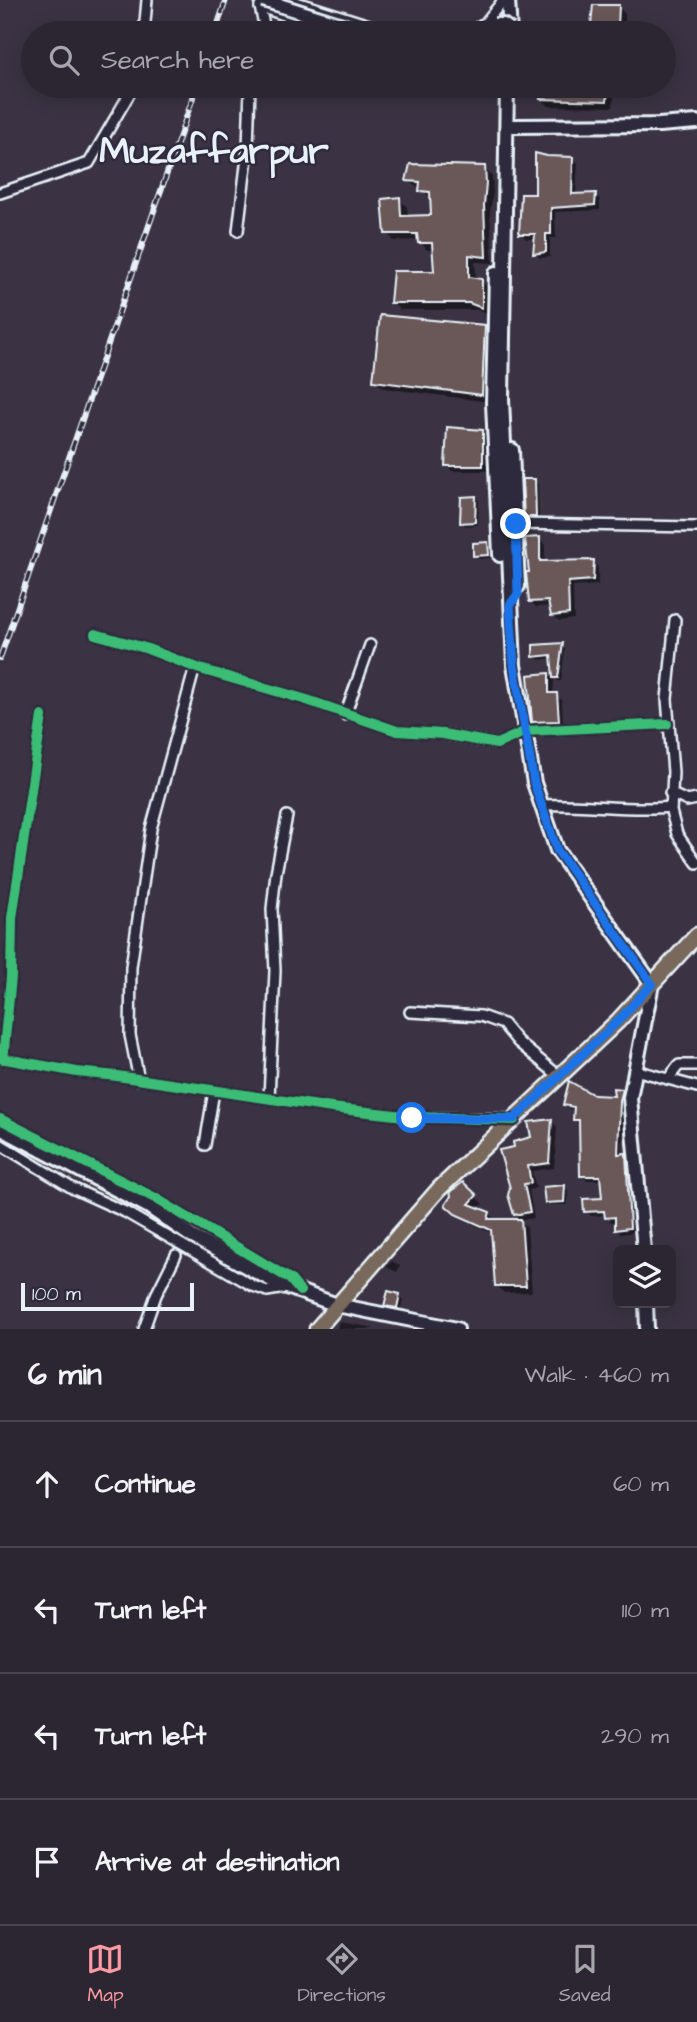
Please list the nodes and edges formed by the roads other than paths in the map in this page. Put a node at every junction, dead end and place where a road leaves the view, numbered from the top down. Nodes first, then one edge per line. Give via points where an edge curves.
1 (147, 0) edge
2 (290, 0) edge
3 (517, 0) edge
4 (503, 1) edge
5 (262, 2) edge
6 (145, 21) edge
7 (264, 21) edge
8 (309, 21) edge
9 (327, 21) edge
10 (356, 21) edge
11 (487, 21) edge
12 (499, 21) edge
13 (504, 21) edge
14 (505, 21) edge
15 (127, 98) edge
16 (250, 98) edge
17 (502, 98) edge
18 (514, 98) edge
19 (697, 122) edge
20 (513, 126) junction
21 (0, 193) edge
22 (238, 231) dead end
23 (516, 524) junction
24 (697, 527) edge
25 (510, 605) junction
26 (675, 621) dead end
27 (95, 634) dead end
28 (370, 645) dead end
29 (195, 667) junction
30 (345, 715) junction
31 (42, 716) dead end
32 (667, 724) junction
33 (526, 731) junction
34 (670, 793) junction
35 (697, 799) edge
36 (542, 805) junction
37 (671, 807) junction
38 (287, 816) dead end
39 (697, 863) edge
40 (697, 935) edge
41 (652, 984) junction
42 (410, 1012) dead end
43 (2, 1059) edge
44 (697, 1065) edge
45 (635, 1070) junction
46 (560, 1077) junction
47 (668, 1079) junction
48 (139, 1080) junction
49 (697, 1087) edge
50 (214, 1091) junction
51 (269, 1098) junction
52 (0, 1119) edge
53 (514, 1119) junction
54 (0, 1128) edge
55 (0, 1144) edge
56 (205, 1145) dead end
57 (644, 1245) edge
58 (177, 1255) dead end
59 (289, 1287) junction
60 (337, 1305) junction
61 (646, 1308) edge
62 (144, 1329) edge
63 (317, 1329) edge
64 (457, 1329) edge
65 (647, 1329) edge

1 - 6 street
2 - 10 street
3 - 13 main road
4 - 11 street
4 - 12 main road
4 - 14 main road, bridge via 508,16
5 - 7 street
5 - 8 street
5 - 9 main road, bridge
15 - 21 street via 89,163
16 - 22 street
17 - 25 main road via 502,399
18 - 20 main road
19 - 20 main road
20 - 23 main road via 509,403
23 - 24 street
23 - 25 main road via 518,594
25 - 33 main road via 514,665
26 - 32 street
27 - 29 street
28 - 30 street
29 - 30 street
29 - 48 street via 151,829 131,967 130,1035
30 - 33 street via 397,731 497,744
31 - 43 street via 12,918
32 - 33 street
32 - 34 street via 673,772
33 - 36 main road
34 - 35 street via 687,801
34 - 37 street
36 - 37 street
36 - 41 main road via 557,850
37 - 39 street via 677,834
38 - 51 street via 272,909 275,971
40 - 41 main road
41 - 45 main road
41 - 46 main road
42 - 46 street via 481,1016 503,1024
43 - 48 street
44 - 47 street via 679,1065
45 - 47 street
45 - 57 main road via 630,1098
46 - 53 main road
47 - 49 street
48 - 50 street
50 - 51 street
50 - 56 street
51 - 53 street via 412,1118
52 - 59 street via 155,1198 290,1279
53 - 60 main road via 439,1189
54 - 59 main road
55 - 59 street via 253,1286 267,1291
58 - 62 street
59 - 60 main road
60 - 63 main road
60 - 64 main road
61 - 65 main road

